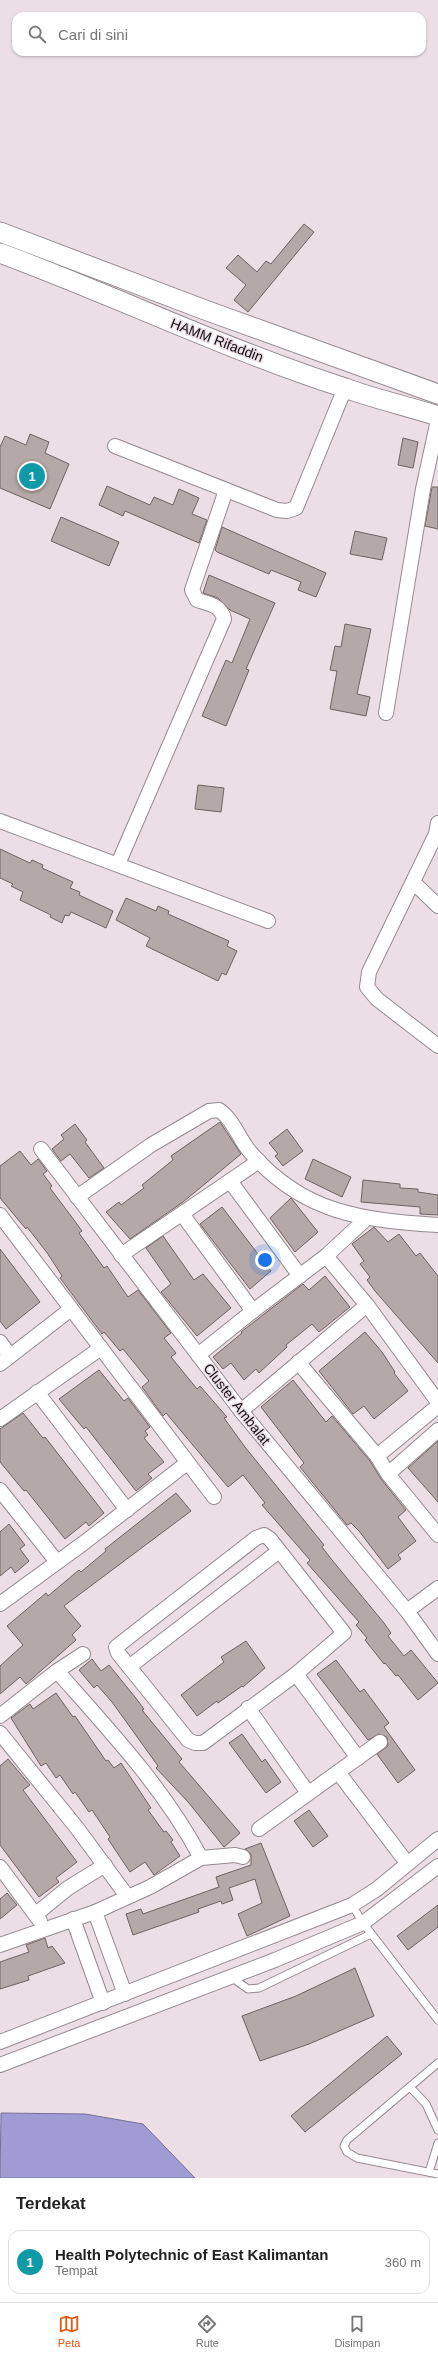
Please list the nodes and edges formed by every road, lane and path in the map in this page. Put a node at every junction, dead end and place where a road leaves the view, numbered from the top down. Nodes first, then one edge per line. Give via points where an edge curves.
1 (0, 232) edge
2 (0, 253) edge
3 (345, 388) junction
4 (438, 394) edge
5 (438, 416) edge
6 (438, 420) edge
7 (114, 446) dead end
8 (226, 490) junction
9 (386, 714) dead end
10 (0, 821) edge
11 (438, 823) edge
12 (118, 864) junction
13 (414, 882) junction
14 (438, 906) edge
15 (268, 921) dead end
16 (438, 1046) edge
17 (41, 1149) dead end
18 (259, 1161) junction
19 (230, 1181) junction
20 (77, 1196) junction
21 (182, 1214) junction
22 (0, 1215) edge
23 (367, 1218) junction
24 (436, 1228) edge
25 (121, 1255) junction
26 (326, 1256) junction
27 (300, 1276) junction
28 (367, 1305) junction
29 (71, 1308) junction
30 (252, 1311) junction
31 (0, 1342) edge
32 (101, 1348) junction
33 (198, 1355) junction
34 (5, 1360) edge
35 (298, 1362) junction
36 (38, 1392) junction
37 (438, 1402) edge
38 (438, 1406) edge
39 (241, 1410) junction
40 (0, 1419) edge
41 (438, 1430) edge
42 (377, 1456) junction
43 (188, 1463) junction
44 (388, 1474) junction
45 (0, 1490) edge
46 (214, 1497) dead end
47 (127, 1510) junction
48 (438, 1535) edge
49 (279, 1550) junction
50 (56, 1562) junction
51 (438, 1588) edge
52 (0, 1604) edge
53 (407, 1611) junction
54 (83, 1654) dead end
55 (438, 1654) edge
56 (129, 1667) junction
57 (57, 1671) junction
58 (296, 1674) junction
59 (248, 1708) junction
60 (0, 1716) edge
61 (0, 1732) edge
62 (380, 1742) dead end
63 (358, 1758) junction
64 (338, 1772) junction
65 (308, 1792) junction
66 (259, 1829) dead end
67 (438, 1839) edge
68 (243, 1857) dead end
69 (201, 1858) junction
70 (407, 1863) junction
71 (105, 1864) junction
72 (438, 1866) edge
73 (0, 1868) edge
74 (127, 1896) junction
75 (352, 1905) junction
76 (95, 1912) junction
77 (36, 1914) junction
78 (73, 1920) junction
79 (45, 1928) junction
80 (367, 1929) junction
81 (0, 1945) edge
82 (231, 1977) junction
83 (125, 1994) junction
84 (103, 2003) junction
85 (438, 2020) edge
86 (0, 2042) edge
87 (438, 2063) edge
88 (0, 2065) edge
89 (410, 2087) junction
90 (438, 2130) edge
91 (438, 2143) edge
92 (429, 2172) junction
93 (438, 2174) edge

1 - 4 main road, HAMM Rifaddin via 205,310
2 - 3 main road, HAMM Rifaddin via 65,277 206,336
3 - 5 main road, HAMM Rifaddin
3 - 8 street via 296,508 288,511 277,510
6 - 9 street via 423,489
7 - 8 street
8 - 12 street via 192,590 197,600 218,607 223,612 224,619
10 - 12 street
11 - 13 street via 436,834
12 - 15 street
13 - 14 street
13 - 16 street via 369,972 367,986 377,999
17 - 20 street, Cluster Ambalat
18 - 19 street
18 - 20 street via 226,1114 219,1110 209,1111 151,1145
18 - 23 street via 283,1184 314,1202 344,1214
19 - 21 street
19 - 27 street
20 - 25 street, Cluster Ambalat
21 - 25 street
21 - 30 street
22 - 29 street
23 - 24 street
23 - 26 street
25 - 33 street, Cluster Ambalat
26 - 27 street
26 - 28 street
27 - 30 street
28 - 35 street
28 - 37 street
29 - 32 street
29 - 34 street
30 - 33 street
31 - 34 street
32 - 36 street
32 - 43 street
33 - 39 street, Cluster Ambalat
35 - 39 street
35 - 42 street
36 - 40 street
36 - 47 street
38 - 42 street
39 - 53 street, Cluster Ambalat
41 - 44 street
42 - 44 street
43 - 46 street
43 - 47 street
44 - 48 street
45 - 50 street
47 - 50 street
49 - 56 street
49 - 56 street via 264,1535 256,1538 120,1642 116,1647 118,1653
49 - 58 street via 344,1633
50 - 52 street
51 - 53 street
53 - 55 street, Cluster Ambalat
54 - 57 street
56 - 59 street via 188,1740 195,1743 203,1743
57 - 60 street
57 - 69 street via 135,1760 190,1838
58 - 59 street
58 - 63 street
59 - 65 street
61 - 71 street
62 - 63 street
63 - 64 street
64 - 65 street
64 - 70 street
65 - 66 street
67 - 70 street
68 - 69 street via 235,1855
69 - 74 street via 150,1887
70 - 75 street via 377,1889
71 - 74 street
71 - 77 street via 68,1888
72 - 80 street
73 - 77 street
74 - 76 street
75 - 80 lane
75 - 83 street
76 - 78 street
76 - 83 street
77 - 79 street
78 - 79 street
78 - 84 street
79 - 81 street
80 - 82 street
80 - 82 lane via 259,1988 248,1989
80 - 85 lane
82 - 88 street
83 - 84 street
84 - 86 street
87 - 89 lane
89 - 90 lane via 426,2104
89 - 92 lane via 347,2140 344,2146 347,2152 356,2158
91 - 92 lane
92 - 93 lane

